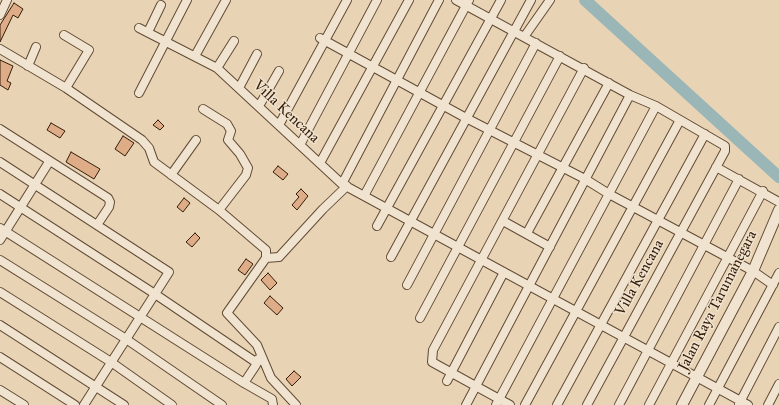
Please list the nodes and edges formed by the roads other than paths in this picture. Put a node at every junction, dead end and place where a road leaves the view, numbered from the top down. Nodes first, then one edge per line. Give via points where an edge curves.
1 (7, 0) edge
2 (187, 0) edge
3 (226, 0) edge
4 (347, 0) edge
5 (377, 0) edge
6 (408, 0) edge
7 (438, 0) edge
8 (456, 0) edge
9 (501, 0) edge
10 (531, 0) edge
11 (550, 0) edge
12 (468, 3) edge
13 (161, 5) dead end
14 (0, 15) edge
15 (491, 19) junction
16 (139, 28) dead end
17 (148, 32) junction
18 (514, 32) junction
19 (64, 35) dead end
20 (524, 37) junction
21 (323, 40) junction
22 (234, 41) dead end
23 (166, 42) junction
24 (536, 43) junction
25 (36, 47) dead end
26 (0, 48) edge
27 (257, 54) dead end
28 (349, 54) junction
29 (195, 56) junction
30 (560, 56) junction
31 (28, 66) junction
32 (372, 66) junction
33 (217, 68) junction
34 (584, 68) junction
35 (279, 71) dead end
36 (396, 80) junction
37 (609, 82) junction
38 (66, 88) junction
39 (239, 88) junction
40 (139, 93) dead end
41 (420, 93) junction
42 (630, 94) junction
43 (442, 105) junction
44 (259, 106) junction
45 (656, 106) junction
46 (203, 109) dead end
47 (466, 118) junction
48 (680, 120) junction
49 (279, 125) junction
50 (0, 129) edge
51 (490, 130) junction
52 (705, 134) junction
53 (196, 140) dead end
54 (514, 143) junction
55 (300, 145) junction
56 (538, 155) junction
57 (0, 162) edge
58 (49, 162) junction
59 (320, 163) junction
60 (716, 167) junction
61 (562, 168) junction
62 (171, 175) junction
63 (739, 179) junction
64 (585, 180) junction
65 (35, 185) junction
66 (345, 185) junction
67 (762, 191) junction
68 (0, 194) edge
69 (609, 194) junction
70 (364, 196) junction
71 (779, 202) edge
72 (20, 207) junction
73 (633, 207) junction
74 (387, 208) junction
75 (219, 210) junction
76 (779, 210) edge
77 (657, 219) junction
78 (410, 221) junction
79 (504, 221) junction
80 (97, 225) junction
81 (377, 226) dead end
82 (3, 230) edge
83 (681, 232) junction
84 (527, 233) junction
85 (434, 234) junction
86 (0, 240) edge
87 (704, 245) junction
88 (458, 247) junction
89 (550, 247) junction
90 (391, 257) dead end
91 (266, 258) junction
92 (728, 258) junction
93 (482, 259) junction
94 (0, 260) edge
95 (753, 271) junction
96 (504, 272) junction
97 (779, 273) edge
98 (407, 285) dead end
99 (772, 285) junction
100 (528, 286) junction
101 (0, 292) edge
102 (155, 294) junction
103 (554, 298) junction
104 (576, 310) junction
105 (141, 317) junction
106 (420, 318) dead end
107 (600, 323) junction
108 (0, 325) edge
109 (779, 327) edge
110 (624, 337) junction
111 (126, 339) junction
112 (648, 349) junction
113 (259, 352) junction
114 (0, 358) edge
115 (111, 362) junction
116 (672, 362) junction
117 (257, 363) junction
118 (452, 374) junction
119 (696, 378) junction
120 (447, 381) dead end
121 (244, 383) junction
122 (779, 384) edge
123 (96, 386) junction
124 (477, 386) junction
125 (718, 388) junction
126 (0, 390) edge
127 (498, 402) edge
128 (739, 403) edge
129 (24, 405) edge
130 (75, 405) edge
131 (84, 405) edge
132 (124, 405) edge
133 (172, 405) edge
134 (222, 405) edge
135 (272, 405) edge
136 (296, 405) edge
137 (466, 405) edge
138 (510, 405) edge
139 (525, 405) edge
140 (557, 405) edge
141 (587, 405) edge
142 (618, 405) edge
143 (649, 405) edge
144 (682, 405) edge
145 (709, 405) edge
146 (748, 405) edge
147 (768, 405) edge

1 - 14 street
2 - 23 street
3 - 29 street
4 - 21 street
5 - 28 street
6 - 32 street
7 - 36 street
8 - 12 street, Villa Kencana
9 - 15 street
10 - 18 street
11 - 20 street
12 - 15 street, Villa Kencana
12 - 41 street
13 - 17 street
15 - 18 street, Villa Kencana
15 - 43 street
16 - 17 street, Villa Kencana
17 - 23 street, Villa Kencana
18 - 20 street, Villa Kencana
18 - 47 street
19 - 38 street via 89,50
20 - 24 street, Villa Kencana
21 - 28 street, Villa Kencana
21 - 49 street
22 - 33 street
23 - 29 street, Villa Kencana
23 - 40 street
24 - 30 street, Villa Kencana
24 - 51 street
25 - 31 street
26 - 31 street
27 - 39 street
28 - 32 street, Villa Kencana
28 - 55 street
29 - 33 street, Villa Kencana
30 - 34 street, Villa Kencana
30 - 54 street
31 - 38 street
32 - 36 street, Villa Kencana
32 - 59 street
33 - 39 street, Villa Kencana
34 - 37 street, Villa Kencana
34 - 56 street
35 - 44 street
36 - 41 street, Villa Kencana
36 - 66 street
37 - 42 street, Villa Kencana
37 - 61 street
38 - 62 street via 142,140 149,148 152,160
39 - 44 street, Villa Kencana
41 - 43 street, Villa Kencana
41 - 70 street
42 - 45 street, Villa Kencana
42 - 64 street
43 - 47 street, Villa Kencana
43 - 74 street
44 - 49 street, Villa Kencana
45 - 48 street, Villa Kencana
45 - 69 street
46 - 75 street via 227,124 231,131 228,140 248,168 246,175
47 - 51 street, Villa Kencana
47 - 78 street
48 - 52 street, Villa Kencana
48 - 73 street
49 - 55 street, Villa Kencana
50 - 58 street
51 - 54 street, Villa Kencana
51 - 85 street
52 - 60 street, Villa Kencana via 725,146
52 - 77 street, Villa Kencana
53 - 62 street
54 - 56 street, Villa Kencana
54 - 88 street
55 - 59 street, Villa Kencana
56 - 61 street, Villa Kencana
56 - 79 street
57 - 65 street
58 - 65 street
58 - 80 street via 108,198 109,207
59 - 66 street, Villa Kencana
60 - 63 street
60 - 83 street, Villa Kencana
61 - 64 street, Villa Kencana
61 - 84 street
62 - 75 street
63 - 67 street
63 - 87 street
64 - 69 street, Villa Kencana
64 - 89 street
65 - 72 street
65 - 80 street
66 - 70 street, Villa Kencana
66 - 91 street via 279,257
67 - 71 street
67 - 92 street
68 - 72 street
69 - 73 street, Villa Kencana
69 - 103 street
70 - 74 street, Villa Kencana
72 - 82 street
72 - 102 street
73 - 77 street, Villa Kencana
73 - 104 street
74 - 78 street, Villa Kencana
74 - 81 street
75 - 91 street via 266,250
76 - 95 street, Jalan Raya Tarumanegara
77 - 83 street, Villa Kencana
77 - 107 street, Villa Kencana
78 - 85 street, Villa Kencana
78 - 90 street
79 - 84 street
79 - 93 street
80 - 102 street via 168,270 169,273
82 - 86 street
82 - 105 street
83 - 87 street, Villa Kencana
83 - 110 street, Villa Kencana
84 - 89 street
85 - 88 street, Villa Kencana
85 - 98 street
87 - 92 street, Villa Kencana
87 - 112 street
88 - 93 street, Villa Kencana
88 - 106 street
89 - 100 street
91 - 113 street via 228,313 252,339
92 - 95 street, Villa Kencana
92 - 116 street
93 - 96 street, Villa Kencana
93 - 118 street via 433,350 432,362
94 - 111 street
95 - 99 street, Villa Kencana
95 - 119 street, Jalan Raya Tarumanegara
96 - 100 street, Villa Kencana
96 - 118 street
97 - 99 street
99 - 125 street
100 - 103 street, Villa Kencana
100 - 124 street
101 - 115 street
102 - 105 street
102 - 117 street
103 - 104 street, Villa Kencana
103 - 127 street
104 - 107 street, Villa Kencana
104 - 139 street
105 - 111 street
105 - 121 street
107 - 110 street, Villa Kencana
107 - 140 street, Villa Kencana
108 - 123 street
109 - 128 street
110 - 112 street, Villa Kencana
110 - 141 street, Villa Kencana
111 - 115 street
111 - 134 street
112 - 116 street, Villa Kencana
112 - 142 street
113 - 117 street
113 - 136 street via 270,378
114 - 130 street
115 - 123 street
115 - 133 street
116 - 119 street, Villa Kencana
116 - 143 street
117 - 121 street
118 - 120 street
118 - 124 street
119 - 125 street, Villa Kencana
119 - 144 street, Jalan Raya Tarumanegara
121 - 135 street via 272,400
122 - 147 street
123 - 131 street
123 - 132 street
124 - 127 street
124 - 137 street
125 - 128 street, Villa Kencana
125 - 145 street
126 - 129 street
127 - 138 street
128 - 146 street, Villa Kencana

